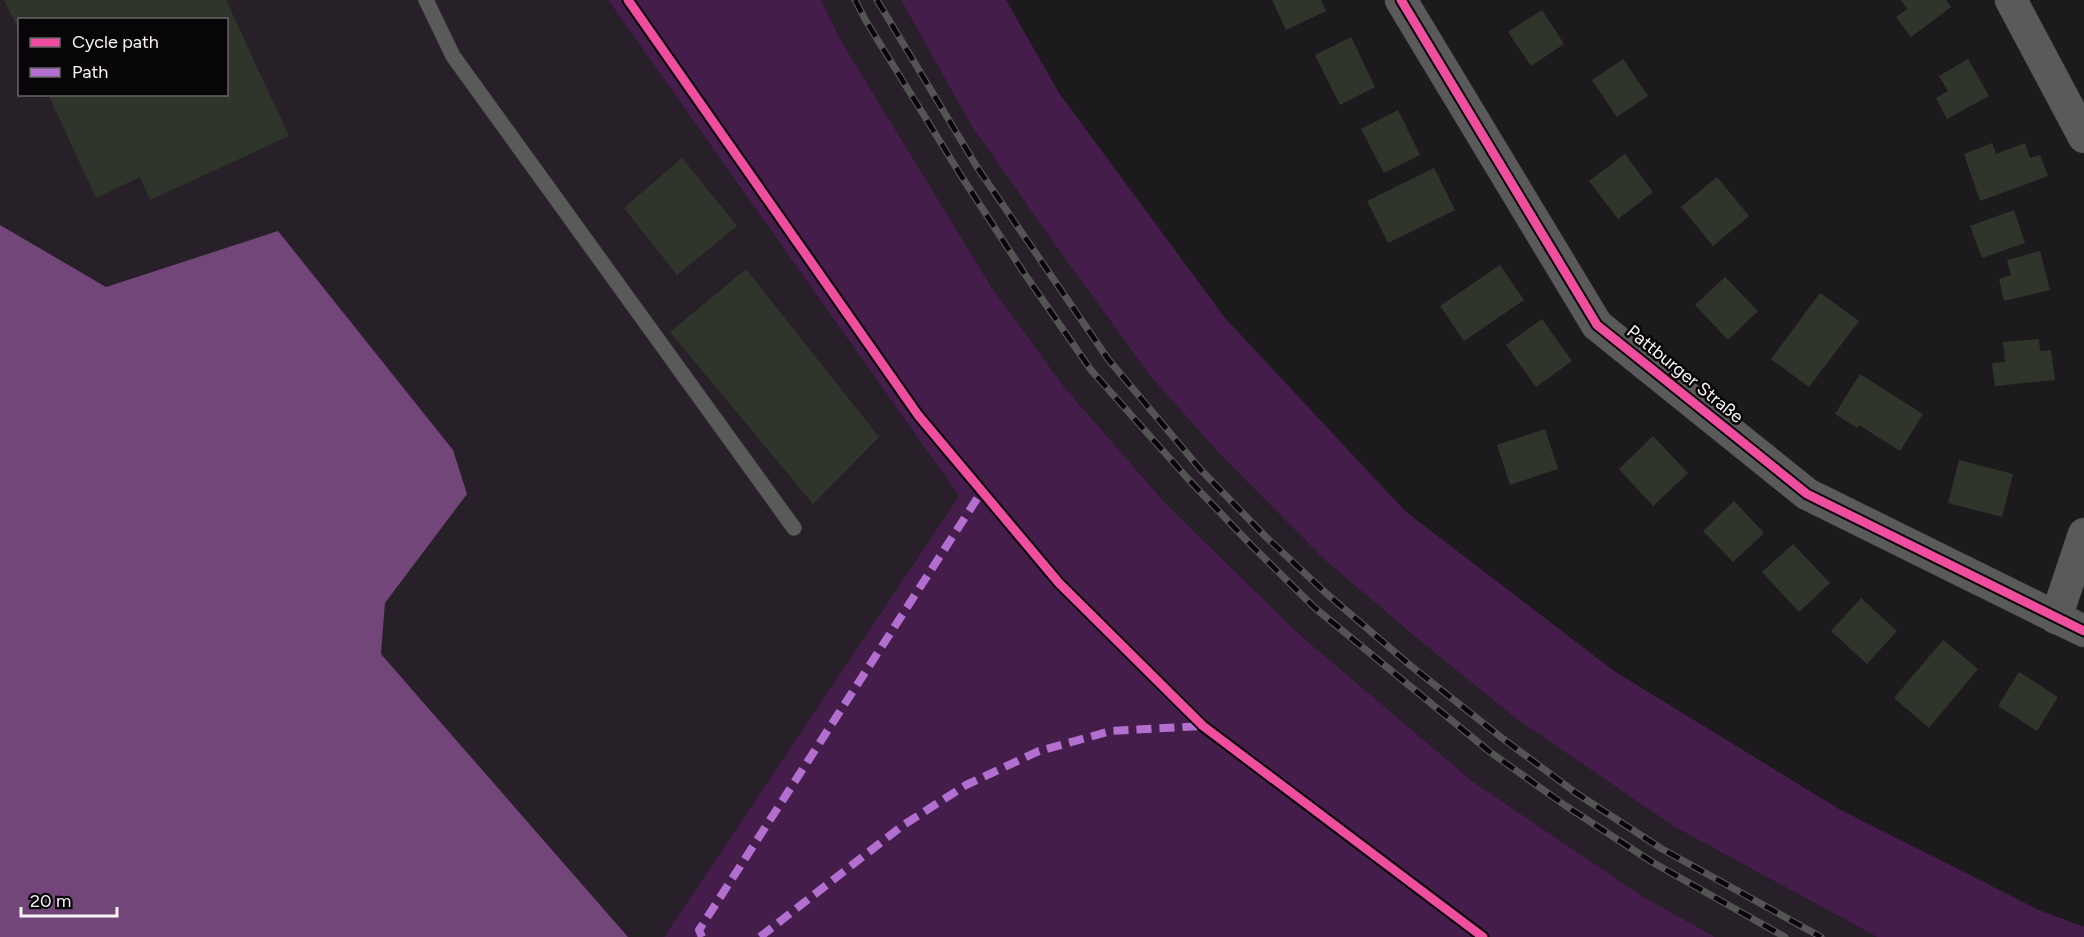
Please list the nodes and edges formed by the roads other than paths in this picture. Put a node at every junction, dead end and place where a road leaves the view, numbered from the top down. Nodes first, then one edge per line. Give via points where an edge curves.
1 (426, 0) edge
2 (1401, 0) edge
3 (2011, 0) edge
4 (2084, 137) edge
5 (794, 528) dead end
6 (2084, 534) edge
7 (2056, 618) junction
8 (2084, 631) edge

1 - 5 lane via 453,56
2 - 7 street, Pattburger Straße via 1596,325 1807,494
3 - 4 street
6 - 7 street
7 - 8 street, Pattburger Straße

